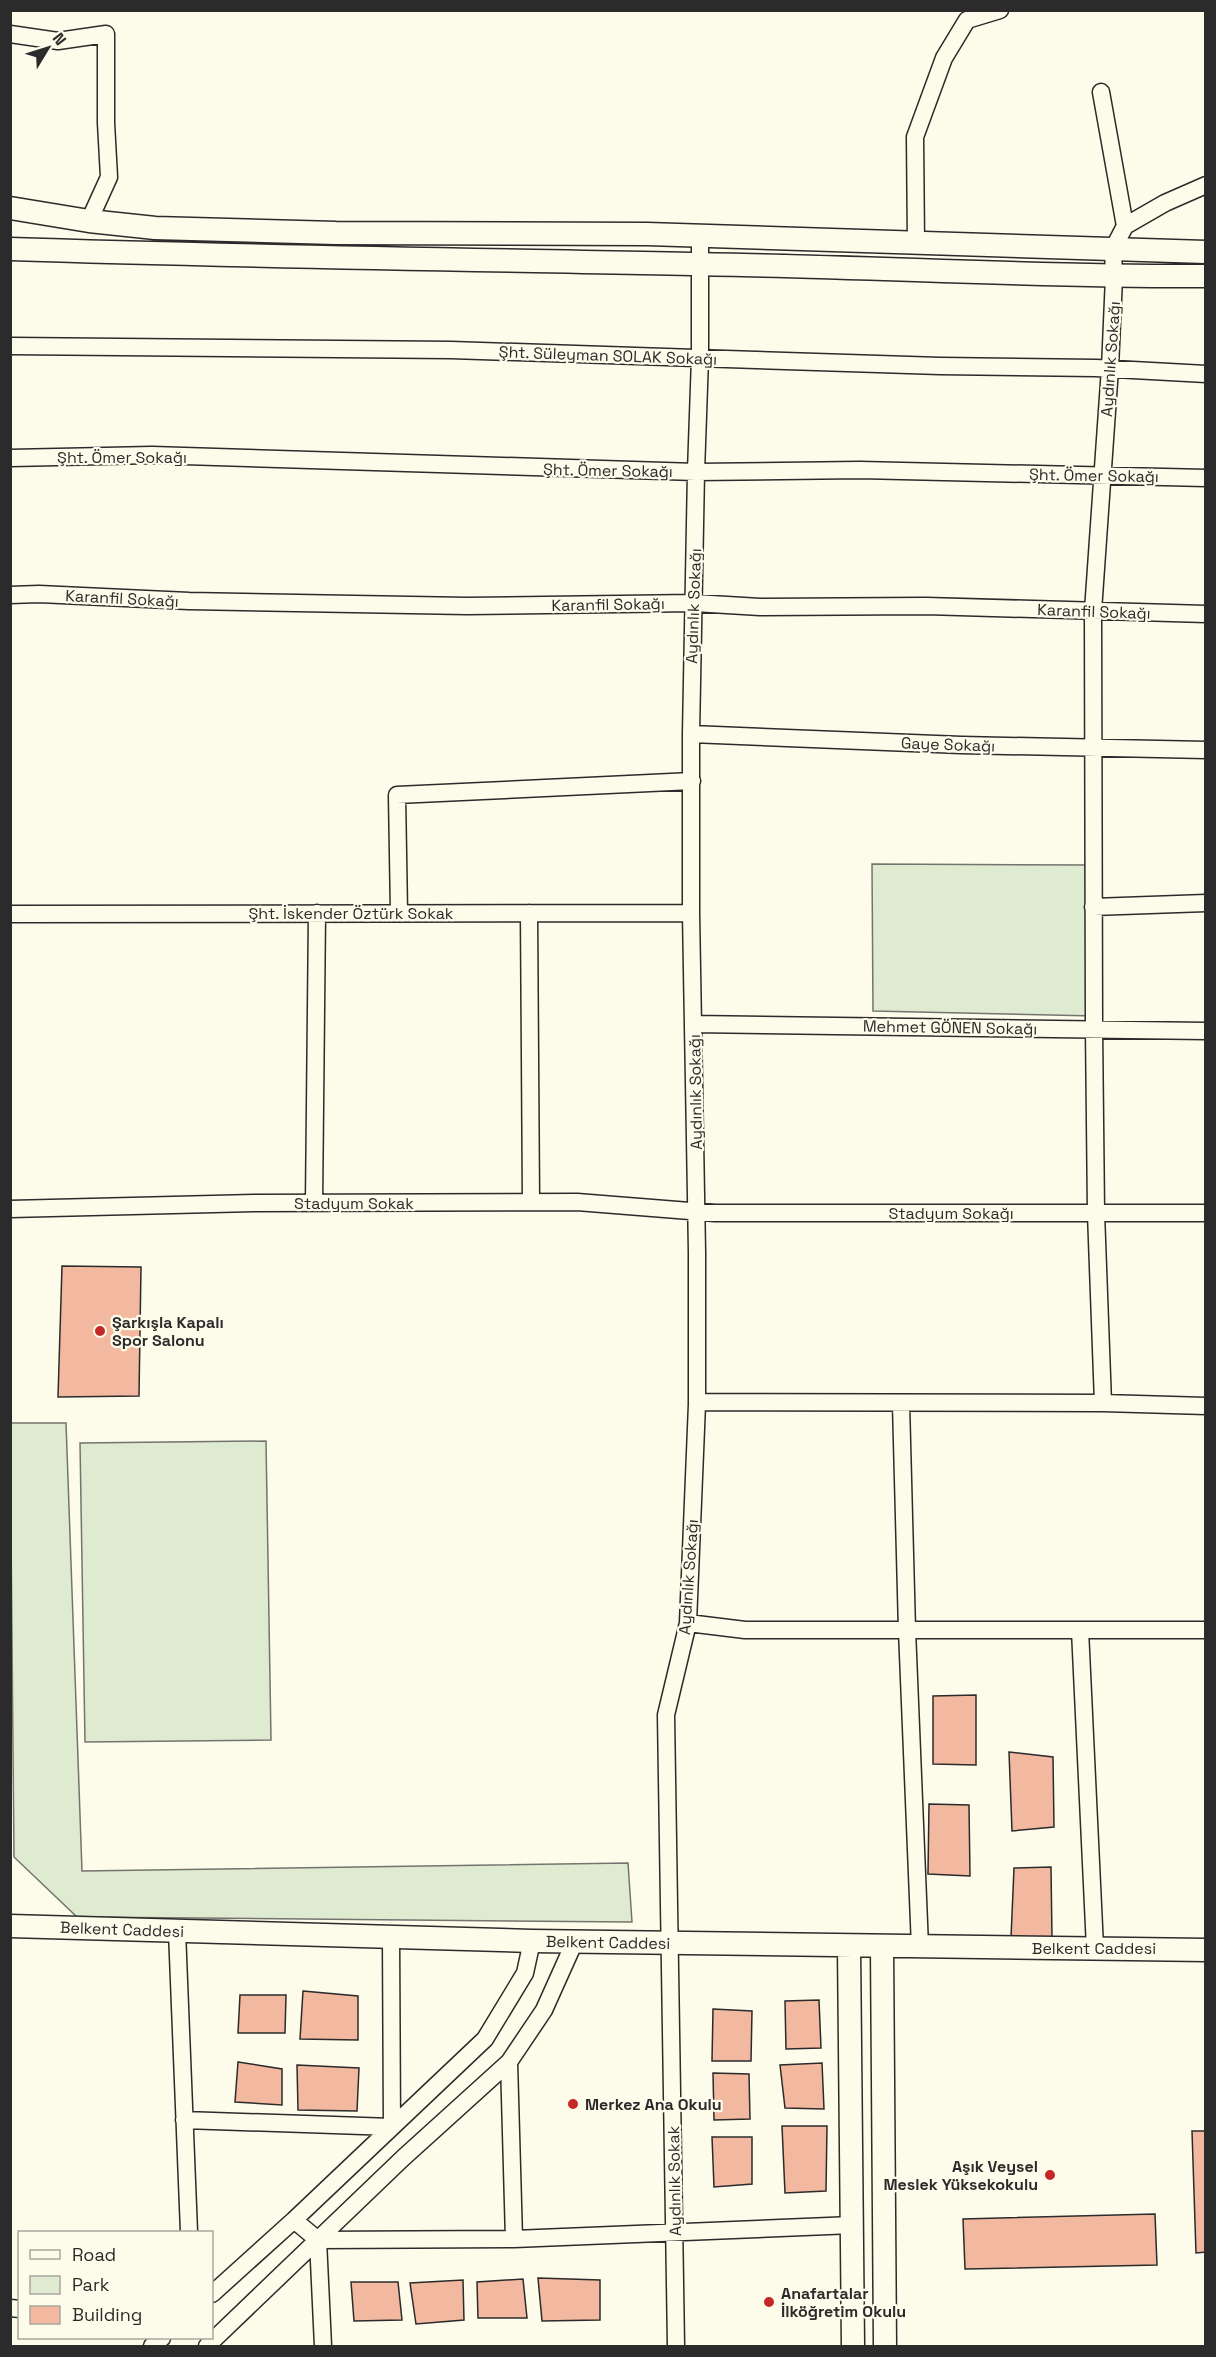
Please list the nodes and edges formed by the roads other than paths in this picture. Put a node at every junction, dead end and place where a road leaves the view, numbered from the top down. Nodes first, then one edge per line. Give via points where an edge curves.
1 (1000, 10) edge
2 (10, 34) edge
3 (1101, 92) dead end
4 (1206, 185) edge
5 (10, 208) edge
6 (90, 221) junction
7 (1125, 226) junction
8 (700, 237) junction
9 (916, 244) junction
10 (10, 249) edge
11 (1113, 249) junction
12 (1206, 252) edge
13 (700, 265) junction
14 (1206, 276) edge
15 (1114, 277) junction
16 (10, 346) edge
17 (700, 358) junction
18 (1110, 369) junction
19 (1206, 374) edge
20 (10, 458) edge
21 (696, 472) junction
22 (1101, 475) junction
23 (1206, 478) edge
24 (10, 595) edge
25 (694, 603) junction
26 (1093, 611) junction
27 (1206, 614) edge
28 (691, 734) junction
29 (1092, 747) junction
30 (1206, 750) edge
31 (692, 781) junction
32 (1206, 903) edge
33 (1093, 907) junction
34 (317, 913) junction
35 (399, 913) junction
36 (529, 913) junction
37 (691, 913) junction
38 (10, 914) edge
39 (694, 1024) junction
40 (1094, 1029) junction
41 (1206, 1031) edge
42 (531, 1202) junction
43 (314, 1203) junction
44 (10, 1209) edge
45 (697, 1210) junction
46 (1096, 1213) junction
47 (1206, 1213) edge
48 (1103, 1403) junction
49 (697, 1404) junction
50 (901, 1404) junction
51 (1206, 1406) edge
52 (688, 1623) junction
53 (907, 1630) junction
54 (1080, 1630) junction
55 (1206, 1630) edge
56 (10, 1926) edge
57 (177, 1931) junction
58 (391, 1937) junction
59 (532, 1941) junction
60 (575, 1941) junction
61 (671, 1944) junction
62 (849, 1947) junction
63 (882, 1947) junction
64 (920, 1947) junction
65 (1095, 1948) junction
66 (1206, 1950) edge
67 (509, 2062) junction
68 (184, 2120) junction
69 (392, 2127) junction
70 (294, 2220) junction
71 (853, 2225) junction
72 (189, 2231) edge
73 (675, 2232) junction
74 (318, 2240) junction
75 (514, 2240) junction
76 (213, 2293) edge
77 (207, 2346) edge
78 (323, 2346) edge
79 (676, 2346) edge
80 (853, 2346) edge
81 (885, 2346) edge

1 - 9 street via 967,20 944,58 915,137
2 - 6 street via 58,40 106,34 109,177
3 - 7 street
4 - 7 street
5 - 6 street
6 - 8 street via 155,228 336,233
7 - 11 street
8 - 9 street
8 - 13 street, Aydınlık Sokağı
9 - 11 street
10 - 13 street
11 - 12 street
11 - 15 street, Aydınlık Sokağı
13 - 15 street
13 - 17 street, Aydınlık Sokağı
14 - 15 street
15 - 18 street, Aydınlık Sokağı
16 - 17 street, Şht. Süleyman SOLAK Sokağı via 462,350
17 - 18 street, Şht. Süleyman SOLAK Sokağı
17 - 21 street, Aydınlık Sokağı
18 - 19 street, Şht. Süleyman SOLAK Sokağı
18 - 22 street, Aydınlık Sokağı
20 - 21 street, Şht. Ömer Sokağı via 152,455
21 - 22 street, Şht. Ömer Sokağı via 860,470
21 - 25 street, Aydınlık Sokağı
22 - 23 street, Şht. Ömer Sokağı
22 - 26 street, Aydınlık Sokağı
24 - 25 street, Karanfil Sokağı via 467,606
25 - 26 street, Karanfil Sokağı
25 - 28 street, Aydınlık Sokağı
26 - 27 street, Karanfil Sokağı
26 - 29 street, Aydınlık Sokağı
28 - 29 street, Gaye Sokağı
28 - 31 street, Aydınlık Sokağı
29 - 30 street, Gaye Sokağı
29 - 33 street, Aydınlık Sokağı
31 - 35 street via 397,795
31 - 37 street, Aydınlık Sokağı
32 - 33 street
33 - 40 street, Aydınlık Sokağı
34 - 35 street, Şht. İskender Öztürk Sokak
34 - 38 street, Şht. İskender Öztürk Sokak
34 - 43 street
35 - 36 street, Şht. İskender Öztürk Sokak
36 - 37 street, Şht. İskender Öztürk Sokak
36 - 42 street
37 - 39 street, Aydınlık Sokağı
39 - 40 street, Mehmet GÖNEN Sokağı
39 - 45 street, Aydınlık Sokağı
40 - 41 street, Mehmet GÖNEN Sokağı
40 - 46 street, Aydınlık Sokağı
42 - 43 street, Stadyum Sokak
42 - 45 street, Stadyum Sokak
43 - 44 street, Stadyum Sokak
45 - 46 street, Stadyum Sokağı
45 - 49 street, Aydınlık Sokağı
46 - 47 street, Stadyum Sokağı
46 - 48 street, Aydınlık Sokağı
48 - 50 street
48 - 51 street
49 - 50 street
49 - 52 street, Aydınlık Sokağı
50 - 53 street
52 - 53 street via 745,1630
52 - 61 street, Aydınlık Sokağı via 666,1715
53 - 54 street
53 - 64 street
54 - 55 street
54 - 65 street
56 - 57 street, Belkent Caddesi
57 - 58 street, Belkent Caddesi
57 - 68 street
58 - 59 street, Belkent Caddesi
58 - 69 street
59 - 60 street, Belkent Caddesi
59 - 69 street via 525,1973 485,2039
60 - 61 street, Belkent Caddesi
60 - 67 street via 544,2010
61 - 62 street, Belkent Caddesi
61 - 73 street, Aydınlık Sokak
62 - 63 street, Belkent Caddesi
62 - 71 street
63 - 64 street, Belkent Caddesi
63 - 81 street
64 - 65 street, Belkent Caddesi
65 - 66 street, Belkent Caddesi
67 - 74 street
67 - 75 street
68 - 69 street
68 - 72 street
69 - 70 street
70 - 74 street
70 - 76 street
71 - 73 street
71 - 80 street
73 - 75 street
73 - 79 street, Aydınlık Sokak
74 - 75 street
74 - 77 street
74 - 78 street

